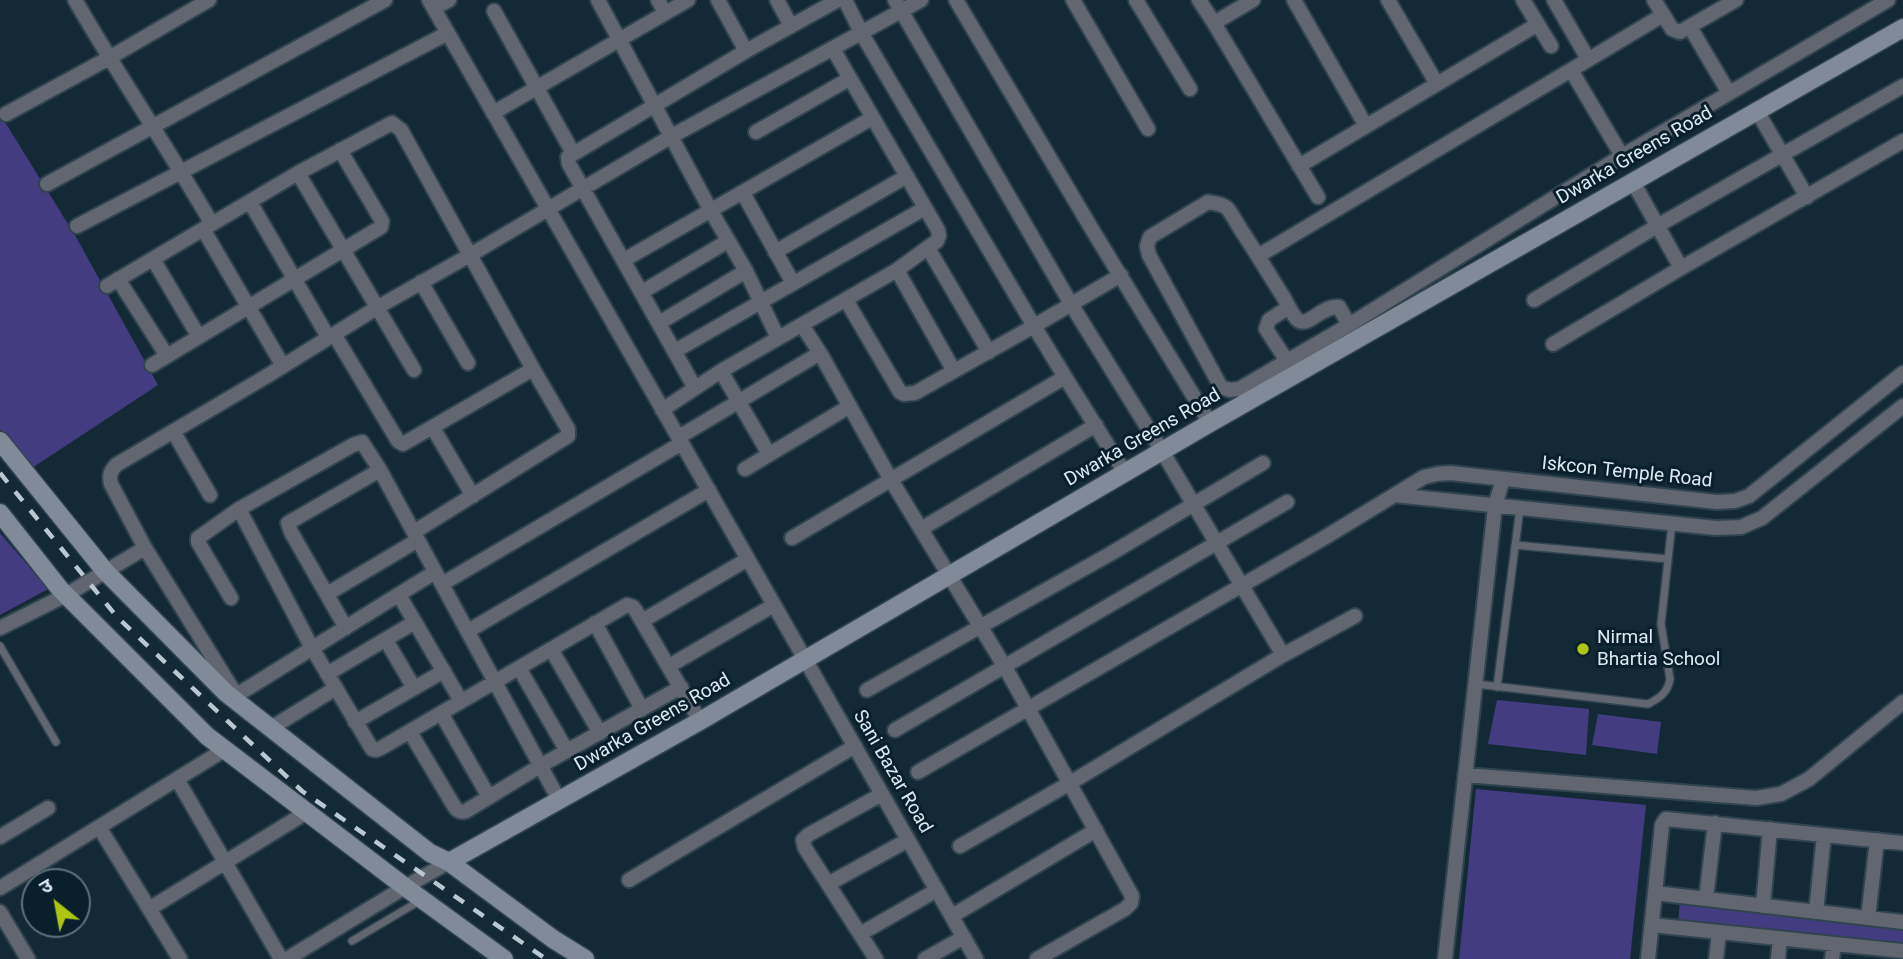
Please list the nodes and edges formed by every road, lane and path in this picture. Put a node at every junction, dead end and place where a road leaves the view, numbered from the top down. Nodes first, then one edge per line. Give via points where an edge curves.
1 (75, 0) edge
2 (209, 0) edge
3 (385, 0) edge
4 (449, 0) edge
5 (598, 0) edge
6 (688, 0) edge
7 (718, 0) edge
8 (777, 0) edge
9 (838, 0) edge
10 (845, 0) edge
11 (921, 0) edge
12 (956, 0) edge
13 (1073, 0) edge
14 (1136, 0) edge
15 (1199, 0) edge
16 (1254, 0) edge
17 (1294, 0) edge
18 (1388, 0) edge
19 (1523, 0) edge
20 (1554, 0) edge
21 (1654, 0) edge
22 (1736, 0) edge
23 (1888, 0) edge
24 (431, 4) edge
25 (661, 6) edge
26 (898, 6) edge
27 (494, 11) dead end
28 (1662, 15) junction
29 (1214, 23) junction
30 (1538, 24) junction
31 (791, 26) junction
32 (1690, 27) junction
33 (1903, 27) edge
34 (448, 33) junction
35 (862, 33) junction
36 (620, 39) junction
37 (1551, 46) dead end
38 (833, 49) junction
39 (746, 51) junction
40 (109, 58) junction
41 (1588, 60) junction
42 (1572, 70) junction
43 (849, 79) junction
44 (1437, 84) junction
45 (1903, 86) edge
46 (537, 88) junction
47 (1190, 89) dead end
48 (1729, 93) junction
49 (655, 105) junction
50 (1757, 111) junction
51 (494, 113) junction
52 (6, 114) dead end
53 (872, 118) junction
54 (153, 126) junction
55 (1366, 126) junction
56 (1148, 130) dead end
57 (756, 132) dead end
58 (671, 136) junction
59 (1903, 141) edge
60 (340, 150) junction
61 (573, 153) junction
62 (1783, 155) junction
63 (1622, 156) junction
64 (1299, 166) junction
65 (181, 172) junction
66 (298, 173) junction
67 (907, 176) junction
68 (1633, 182) junction
69 (47, 184) dead end
70 (583, 188) junction
71 (743, 193) junction
72 (1318, 197) dead end
73 (1807, 197) junction
74 (250, 202) junction
75 (548, 208) junction
76 (925, 208) junction
77 (711, 211) junction
78 (77, 226) dead end
79 (1657, 226) junction
80 (207, 227) junction
81 (729, 242) junction
82 (928, 247) junction
83 (344, 250) junction
84 (775, 252) junction
85 (470, 255) junction
86 (1258, 256) junction
87 (153, 258) junction
88 (624, 260) junction
89 (1681, 268) junction
90 (897, 270) junction
91 (746, 271) junction
92 (1121, 275) junction
93 (295, 279) junction
94 (421, 282) junction
95 (793, 283) junction
96 (642, 292) junction
97 (846, 300) junction
98 (1534, 300) dead end
99 (760, 301) junction
100 (1071, 304) junction
101 (1289, 306) junction
102 (248, 307) junction
103 (378, 307) junction
104 (659, 323) junction
105 (1349, 324) junction
106 (802, 325) junction
107 (1034, 326) junction
108 (331, 335) junction
109 (199, 337) junction
110 (778, 338) junction
111 (1553, 344) dead end
112 (675, 351) junction
113 (989, 352) junction
114 (1318, 352) junction
115 (820, 353) junction
116 (167, 356) junction
117 (1287, 361) junction
118 (468, 363) dead end
119 (152, 365) dead end
120 (283, 366) junction
121 (533, 369) junction
122 (414, 370) dead end
123 (722, 371) junction
124 (954, 371) junction
125 (1903, 373) edge
126 (1065, 377) junction
127 (695, 388) junction
128 (739, 401) junction
129 (850, 406) junction
130 (1903, 406) edge
131 (662, 410) junction
132 (1210, 423) junction
133 (1096, 425) junction
134 (433, 428) junction
135 (173, 431) junction
136 (680, 440) junction
137 (0, 441) edge
138 (1162, 451) junction
139 (769, 454) junction
140 (1263, 463) dead end
141 (745, 469) dead end
142 (380, 470) junction
143 (1125, 473) junction
144 (1503, 479) junction
145 (891, 480) junction
146 (709, 490) junction
147 (210, 495) dead end
148 (1394, 495) junction
149 (472, 496) junction
150 (1287, 502) dead end
151 (1194, 504) junction
152 (1495, 506) junction
153 (1520, 508) junction
154 (239, 509) junction
155 (0, 513) edge
156 (1672, 523) junction
157 (921, 529) junction
158 (416, 536) junction
159 (792, 538) dead end
160 (1216, 544) junction
161 (1515, 545) junction
162 (145, 548) junction
163 (748, 559) junction
164 (1668, 559) junction
165 (105, 571) junction
166 (949, 576) junction
167 (439, 578) junction
168 (1241, 586) junction
169 (327, 594) junction
170 (66, 595) junction
171 (400, 595) junction
172 (231, 598) dead end
173 (774, 605) junction
174 (1356, 616) dead end
175 (642, 621) junction
176 (415, 622) junction
177 (595, 623) junction
178 (981, 627) junction
179 (0, 628) edge
180 (346, 628) junction
181 (468, 631) junction
182 (386, 639) junction
183 (0, 646) edge
184 (312, 648) junction
185 (551, 649) junction
186 (1283, 655) junction
187 (805, 659) junction
188 (669, 666) junction
189 (1005, 667) junction
190 (519, 668) junction
191 (443, 671) junction
192 (327, 674) junction
193 (495, 682) junction
194 (1475, 684) junction
195 (681, 687) junction
196 (1497, 687) junction
197 (335, 688) junction
198 (414, 688) junction
199 (867, 690) dead end
200 (234, 697) junction
201 (461, 701) junction
202 (1903, 702) edge
203 (642, 709) junction
204 (1029, 709) junction
205 (441, 713) junction
206 (700, 721) junction
207 (355, 722) junction
208 (271, 728) junction
209 (895, 730) dead end
210 (410, 732) junction
211 (600, 733) junction
212 (56, 742) dead end
213 (855, 746) junction
214 (225, 750) junction
215 (567, 751) junction
216 (540, 766) junction
217 (918, 772) dead end
218 (1465, 775) junction
219 (177, 779) junction
220 (1070, 783) junction
221 (882, 794) junction
222 (489, 797) junction
223 (559, 800) junction
224 (48, 808) dead end
225 (307, 812) junction
226 (1715, 823) junction
227 (99, 827) junction
228 (1770, 829) junction
229 (1096, 830) junction
230 (1824, 835) junction
231 (0, 837) edge
232 (908, 839) junction
233 (1877, 840) junction
234 (1903, 843) edge
235 (960, 846) dead end
236 (225, 862) junction
237 (449, 862) junction
238 (629, 880) dead end
239 (828, 884) junction
240 (405, 887) junction
241 (0, 888) edge
242 (937, 890) junction
243 (1655, 893) junction
244 (1706, 899) junction
245 (422, 900) junction
246 (1763, 906) junction
247 (149, 909) junction
248 (0, 912) edge
249 (1816, 912) junction
250 (952, 916) junction
251 (1868, 918) junction
252 (1903, 922) edge
253 (1652, 925) junction
254 (1719, 932) junction
255 (860, 934) junction
256 (964, 937) junction
257 (1780, 938) junction
258 (352, 941) dead end
259 (1834, 944) junction
260 (1903, 951) edge
261 (1887, 954) edge
262 (28, 959) edge
263 (180, 959) edge
264 (281, 959) edge
265 (287, 959) edge
266 (504, 959) edge
267 (585, 959) edge
268 (876, 959) edge
269 (925, 959) edge
270 (976, 959) edge
271 (1037, 959) edge
272 (1445, 959) edge
273 (1648, 959) edge
274 (1716, 959) edge
275 (1777, 959) edge
276 (1832, 959) edge

1 - 40 street
2 - 40 street
3 - 54 street
4 - 24 street
5 - 36 street
6 - 25 street
7 - 39 street
8 - 31 street
9 - 31 street
10 - 35 street
11 - 26 street
12 - 92 street
13 - 56 street
14 - 47 street
15 - 29 street
16 - 29 street
17 - 55 street
18 - 44 street
19 - 30 street
20 - 41 street
21 - 28 street
22 - 32 street
23 - 48 street
24 - 34 street, Sani Bazar Road
25 - 36 street
26 - 35 street
26 - 100 street
27 - 46 street
28 - 32 street via 1672,29 1680,32
28 - 41 street
29 - 64 street
30 - 37 street
30 - 44 street
31 - 39 street
32 - 48 street
33 - 50 street, Dwarka Greens Road
34 - 51 street, Sani Bazar Road
34 - 65 street
35 - 38 street
35 - 107 street
36 - 46 street
36 - 49 street
38 - 43 street
38 - 58 street
39 - 49 street
40 - 52 street
40 - 54 street
41 - 42 street
42 - 63 street
42 - 86 street
43 - 53 street
43 - 57 street
44 - 55 street
45 - 62 street
46 - 51 street
46 - 61 street
48 - 63 street
49 - 58 street
49 - 61 street
50 - 62 street
50 - 68 street, Dwarka Greens Road
51 - 75 street, Sani Bazar Road
53 - 67 street
53 - 71 street
54 - 65 street
54 - 69 street
55 - 64 street
58 - 70 street
58 - 77 street
59 - 73 street
60 - 66 street
60 - 83 street via 383,224
60 - 85 street via 392,122 397,125
61 - 70 street via 568,160
62 - 73 street
62 - 79 street
63 - 105 street
64 - 72 street
65 - 78 street
65 - 80 street
66 - 74 street
66 - 83 street
67 - 76 street
67 - 84 street
68 - 79 street
68 - 114 street, Dwarka Greens Road
70 - 75 street
70 - 88 street
71 - 77 street
71 - 84 street
73 - 89 street
74 - 80 street
74 - 93 street
75 - 85 street
75 - 131 street, Sani Bazar Road
76 - 82 street via 939,236
76 - 95 street
77 - 81 street
77 - 88 street
79 - 89 street
79 - 98 street
80 - 87 street
80 - 102 street
81 - 91 street
81 - 96 street
82 - 90 street
82 - 113 street
83 - 93 street
83 - 103 street
84 - 95 street
85 - 94 street
85 - 121 street
86 - 101 street
86 - 117 street via 1226,207 1208,202 1150,237 1147,246 1222,387 1239,389
87 - 109 street
87 - 116 street via 113,282
88 - 96 street
89 - 111 street
90 - 97 street
90 - 124 street
91 - 99 street
91 - 104 street
92 - 100 street
92 - 132 street
93 - 102 street
93 - 108 street
94 - 103 street
94 - 118 street
95 - 99 street
96 - 104 street
97 - 106 street
97 - 124 street via 900,392 915,393
99 - 110 street
99 - 112 street
100 - 107 street
100 - 138 street
101 - 105 street via 1302,322 1329,307 1339,307
101 - 117 street via 1269,320 1266,330
102 - 109 street
102 - 120 street
103 - 108 street
103 - 122 street
104 - 112 street
105 - 114 street
106 - 110 street
106 - 115 street
107 - 113 street
107 - 126 street
108 - 120 street
108 - 134 street via 400,443
109 - 116 street
110 - 123 street
112 - 127 street
113 - 124 street
114 - 117 street
114 - 132 street, Dwarka Greens Road
115 - 128 street
115 - 129 street
116 - 119 street
120 - 135 street
121 - 134 street
121 - 149 street via 568,436
123 - 127 street
123 - 128 street
125 - 144 street, Iskcon Temple Road via 1749,496 1735,501
126 - 133 street
126 - 145 street
127 - 131 street
128 - 136 street
128 - 139 street
129 - 139 street
129 - 145 street
130 - 156 street via 1762,518 1741,527
131 - 136 street, Sani Bazar Road
132 - 138 street, Dwarka Greens Road
133 - 143 street
133 - 157 street
134 - 149 street
135 - 147 street
135 - 162 street via 116,465 109,477
136 - 146 street, Sani Bazar Road
136 - 167 street
137 - 165 street
138 - 143 street, Dwarka Greens Road
138 - 151 street
139 - 141 street
140 - 151 street
142 - 154 street via 366,446 358,443
142 - 158 street
142 - 169 street via 289,523
143 - 166 street, Dwarka Greens Road
144 - 148 street, Iskcon Temple Road via 1437,474
144 - 152 street
145 - 157 street
145 - 159 street
146 - 163 street, Sani Bazar Road
146 - 181 street
148 - 152 street
148 - 168 street, Iskcon Temple Road
149 - 158 street
150 - 160 street
151 - 160 street
151 - 178 street
152 - 153 street
152 - 194 street
153 - 156 street
153 - 161 lane
154 - 172 street via 198,538
154 - 184 street
155 - 170 street
156 - 164 lane
157 - 166 street
158 - 167 street
158 - 169 street
160 - 168 street
160 - 189 street
161 - 164 lane
161 - 196 lane
162 - 165 street
162 - 200 street
163 - 173 street, Sani Bazar Road
163 - 175 street
164 - 196 lane via 1661,624 1670,679 1663,695 1648,704
165 - 170 street
165 - 200 street
166 - 178 street
166 - 187 street, Dwarka Greens Road
167 - 171 street
167 - 181 street
168 - 186 street
168 - 204 street, Iskcon Temple Road
169 - 180 street
170 - 179 street
170 - 214 street
171 - 176 street
171 - 180 street
173 - 187 street, Sani Bazar Road
173 - 188 street
174 - 186 street
175 - 177 street via 627,605
175 - 188 street
176 - 182 street
176 - 191 street
177 - 185 street
177 - 203 street
178 - 189 street
178 - 199 street
180 - 184 street
181 - 193 street
182 - 192 street
182 - 198 street
183 - 212 lane
184 - 192 street
184 - 200 street
185 - 190 street
185 - 211 street
186 - 220 street
187 - 206 street, Dwarka Greens Road
187 - 213 street, Sani Bazar Road
188 - 195 street
189 - 204 street
189 - 209 street
190 - 193 street
190 - 215 street
191 - 198 street
191 - 201 street
192 - 197 street
193 - 201 street
193 - 216 street
194 - 196 lane
194 - 218 street
195 - 203 street
195 - 206 street
197 - 207 street
197 - 208 street
198 - 207 street
200 - 208 street
201 - 205 street
202 - 218 street via 1808,779 1781,794 1756,799
203 - 211 street
204 - 217 street, Iskcon Temple Road
204 - 220 street
205 - 210 street
205 - 222 street
206 - 223 street, Dwarka Greens Road
207 - 210 street via 376,750
208 - 237 street via 430,853
210 - 222 street via 457,810 466,811
211 - 215 street
213 - 221 street, Sani Bazar Road
213 - 238 street
214 - 219 street
214 - 225 street
215 - 216 street
216 - 222 street
216 - 223 street
218 - 272 street
219 - 227 street
219 - 236 street
220 - 229 street
220 - 235 street
221 - 232 street, Sani Bazar Road
221 - 239 street via 803,840
223 - 237 street, Dwarka Greens Road
224 - 231 street
225 - 236 street
225 - 240 street
226 - 228 street
226 - 243 street via 1666,819
226 - 244 street
227 - 241 street
227 - 247 street
228 - 230 street
228 - 246 street
229 - 250 street
229 - 271 street via 1129,889 1131,902
230 - 233 street
230 - 249 street
232 - 239 street
232 - 242 street, Sani Bazar Road
233 - 234 street
233 - 251 street
236 - 247 street
236 - 264 street
237 - 240 street, Dwarka Greens Road
237 - 267 street
239 - 255 street
240 - 245 street
240 - 265 street, Dwarka Greens Road
242 - 250 street, Sani Bazar Road
242 - 255 street
243 - 244 street
243 - 253 street
244 - 246 street
245 - 258 lane
245 - 266 street
246 - 249 street
247 - 263 street
248 - 262 street
249 - 251 street
250 - 256 street, Sani Bazar Road
251 - 252 street
253 - 254 street
253 - 273 street
254 - 257 street
254 - 274 street
255 - 268 street
256 - 269 street
256 - 270 street, Sani Bazar Road
257 - 259 street
257 - 275 street
259 - 261 street
259 - 276 street
260 - 261 street

